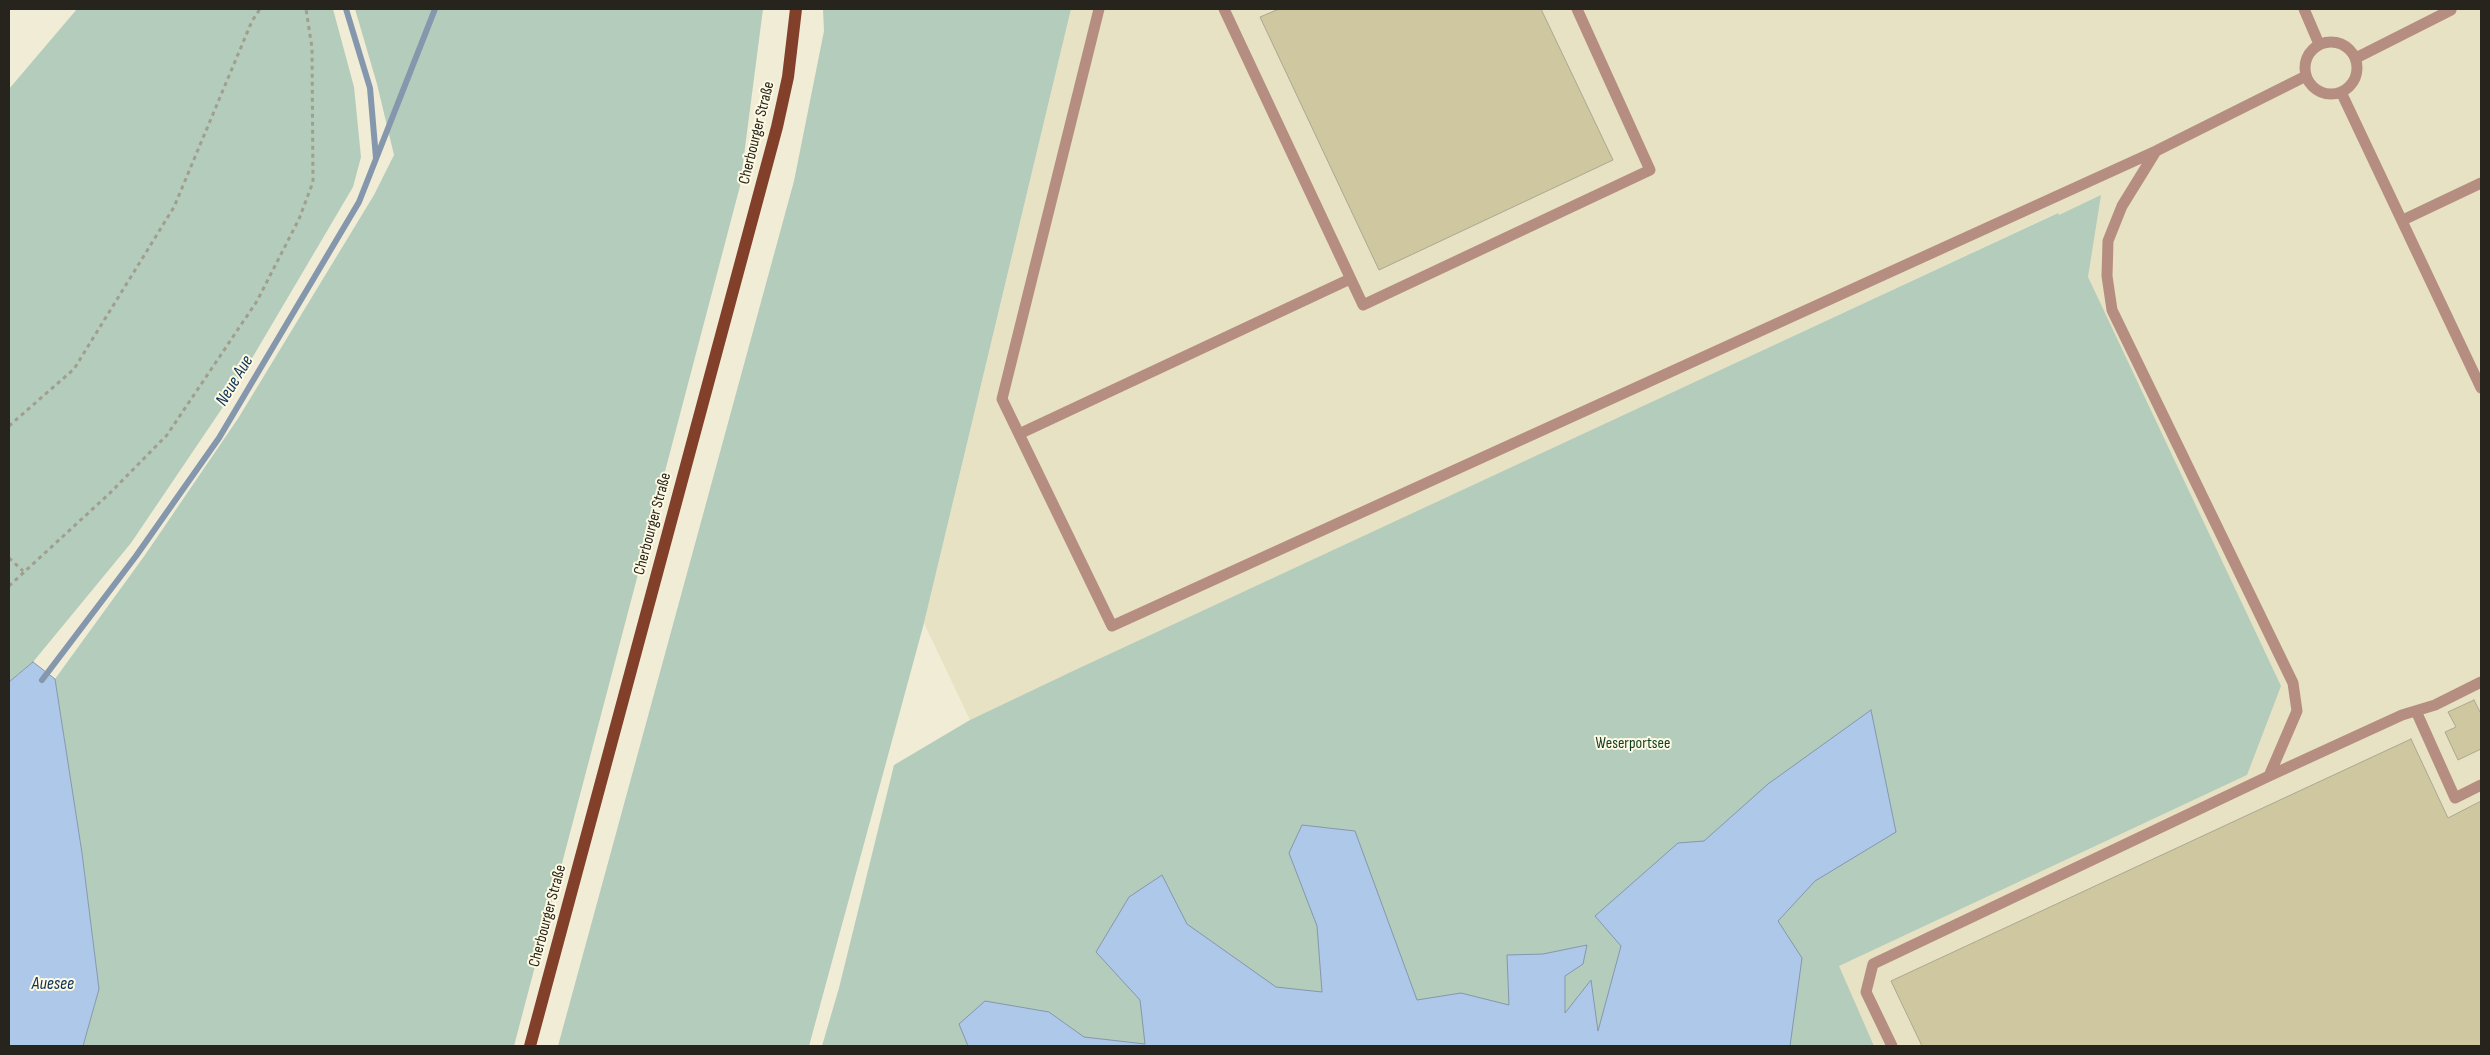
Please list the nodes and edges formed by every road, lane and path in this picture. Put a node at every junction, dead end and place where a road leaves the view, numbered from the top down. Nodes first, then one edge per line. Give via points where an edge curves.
1 (260, 9) edge
2 (306, 9) edge
3 (796, 9) edge
4 (1100, 9) edge
5 (1224, 9) edge
6 (1577, 9) edge
7 (2304, 9) edge
8 (2451, 10) dead end
9 (2319, 44) junction
10 (2356, 58) junction
11 (2306, 76) junction
12 (2341, 92) junction
13 (2156, 150) junction
14 (2481, 182) edge
15 (2403, 220) junction
16 (1350, 279) junction
17 (2481, 388) edge
18 (9, 426) edge
19 (1019, 434) junction
20 (9, 558) edge
21 (23, 571) junction
22 (9, 586) edge
23 (2481, 682) edge
24 (2416, 711) junction
25 (2269, 776) junction
26 (2481, 785) edge
27 (530, 1046) edge
28 (1892, 1046) edge

1 - 18 path via 252,21 174,207 74,369
2 - 21 path via 312,48 313,182 258,301 167,435 110,493
3 - 27 main road, Cherbourger Straße via 788,77 777,127
4 - 19 lane via 1002,400
5 - 16 lane
6 - 16 lane via 1650,170 1363,306
7 - 9 lane
8 - 10 lane
9 - 10 lane via 2336,42
9 - 11 lane via 2305,61
10 - 12 lane via 2357,74 2348,88
11 - 12 lane via 2310,84 2324,94
11 - 13 lane
12 - 15 lane
13 - 19 lane via 1112,626
13 - 25 lane via 2122,206 2108,241 2107,276 2112,310 2293,683 2297,712
14 - 15 lane
15 - 17 lane
16 - 19 lane
20 - 21 path
21 - 22 path
23 - 24 lane
24 - 25 lane
24 - 26 lane via 2455,798
25 - 28 lane via 1873,964 1866,992

